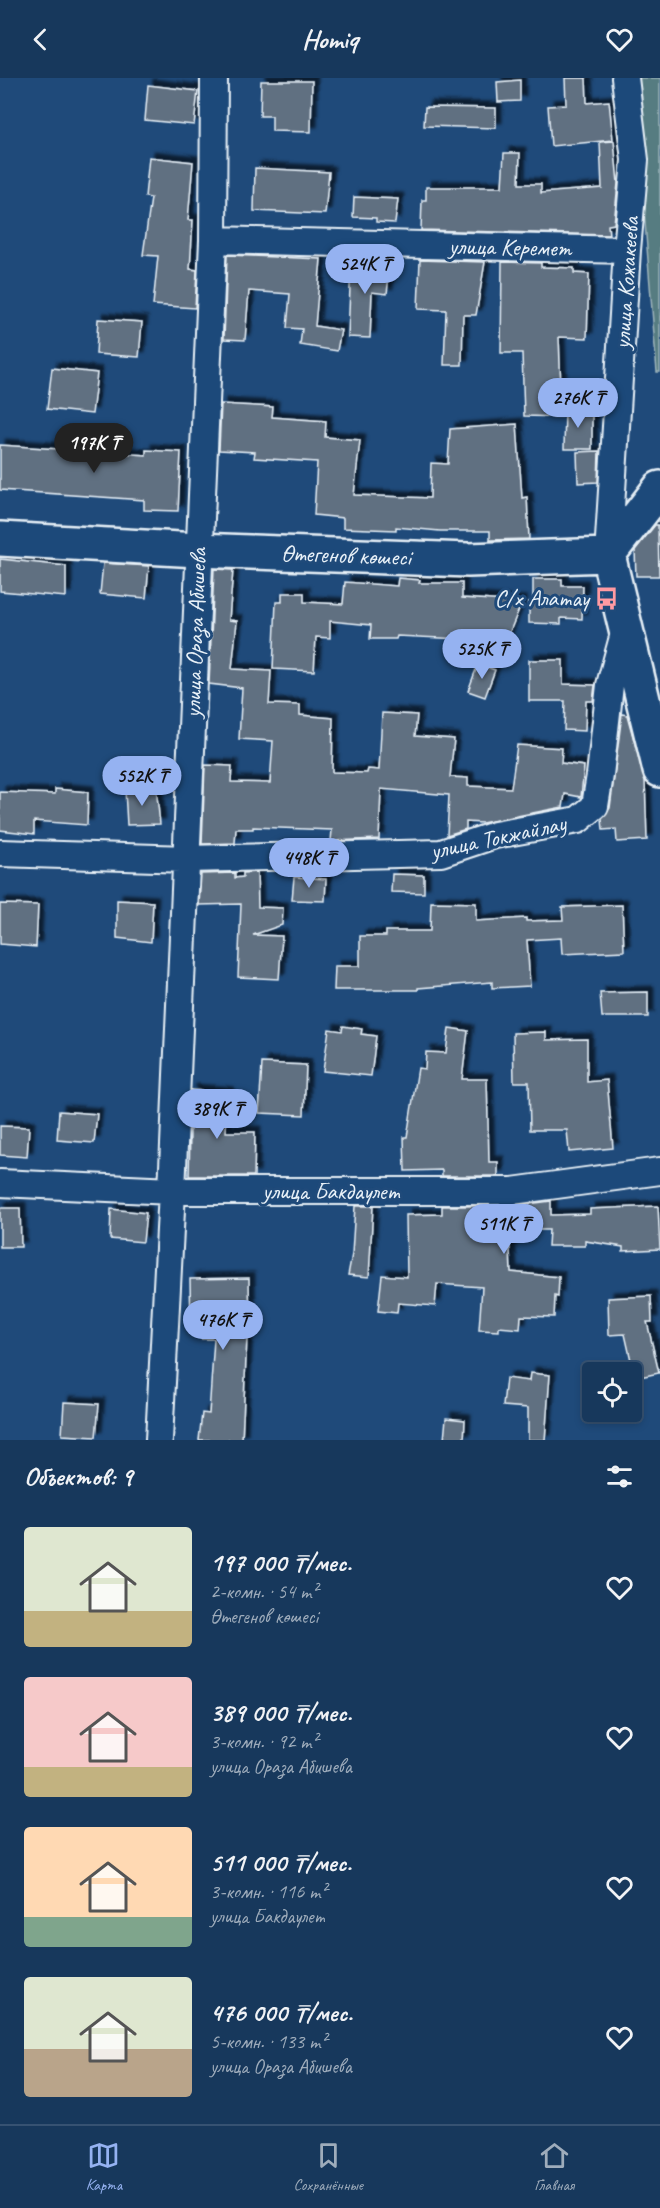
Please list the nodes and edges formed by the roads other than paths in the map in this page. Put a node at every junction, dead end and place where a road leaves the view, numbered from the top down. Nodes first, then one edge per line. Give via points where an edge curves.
1 (214, 78) edge
2 (625, 78) edge
3 (213, 240) junction
4 (627, 250) junction
5 (660, 488) edge
6 (0, 539) edge
7 (198, 550) junction
8 (608, 555) junction
9 (625, 630) junction
10 (660, 770) edge
11 (0, 852) edge
12 (187, 859) junction
13 (660, 1171) edge
14 (0, 1183) edge
15 (172, 1191) junction
16 (159, 1440) edge

1 - 3 street, улица Ораза Абишева
2 - 4 street, улица Кожакеева via 635,160
3 - 4 street, улица Керемет
3 - 7 street, улица Ораза Абишева
4 - 8 street, улица Кожакеева
5 - 8 street
6 - 7 street, Өтегенов көшесі
7 - 8 street, Өтегенов көшесі via 468,560
7 - 12 street, улица Ораза Абишева
8 - 9 street, улица Кожакеева
9 - 10 street, улица Кожакеева
9 - 12 street, улица Токжайлау via 610,686 595,806 578,820 495,835 441,853
11 - 12 street, улица Токжайлау
12 - 15 street, улица Ораза Абишева
13 - 15 street, улица Бакдаулет via 512,1191
14 - 15 street, улица Бакдаулет
15 - 16 street, улица Ораза Абишева

